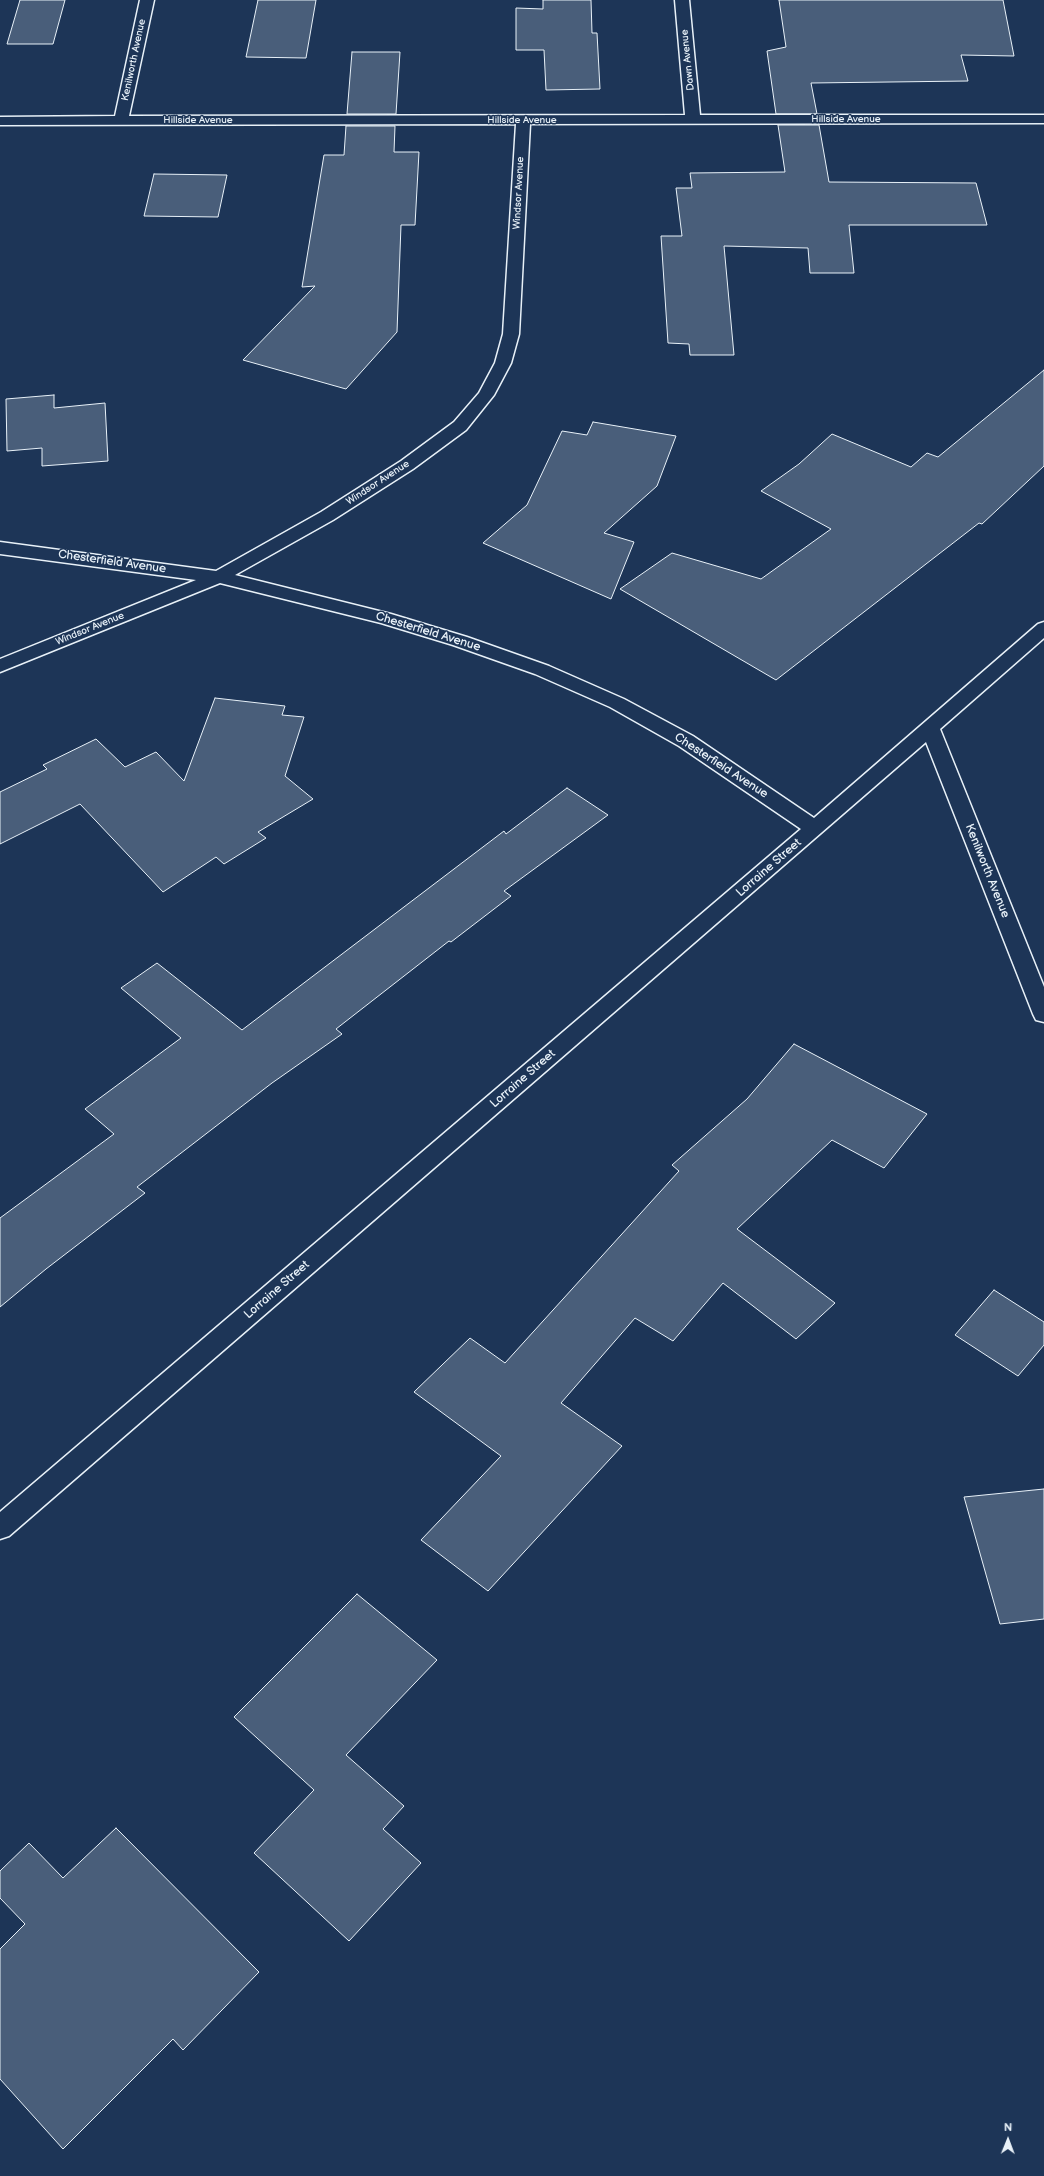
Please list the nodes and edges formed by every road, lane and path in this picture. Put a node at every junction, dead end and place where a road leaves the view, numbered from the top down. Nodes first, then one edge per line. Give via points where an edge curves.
1 (147, 0) edge
2 (682, 0) edge
3 (1044, 119) edge
4 (122, 120) junction
5 (523, 120) junction
6 (693, 120) junction
7 (0, 121) edge
8 (0, 548) edge
9 (219, 577) junction
10 (1044, 628) edge
11 (0, 666) edge
12 (930, 728) junction
13 (815, 828) junction
14 (1044, 1014) edge
15 (0, 1528) edge

1 - 4 street, Kenilworth Avenue
2 - 6 street, Dawn Avenue
3 - 6 street, Hillside Avenue
4 - 5 street, Hillside Avenue
4 - 7 street, Hillside Avenue
5 - 6 street, Hillside Avenue
5 - 9 street, Windsor Avenue via 511,334 503,363 486,395 460,426 407,464 327,516
8 - 9 street, Chesterfield Avenue
9 - 11 street, Windsor Avenue
9 - 13 street, Chesterfield Avenue via 384,618 542,670 617,703 686,741
10 - 12 street, Lorraine Street
12 - 13 street, Lorraine Street
12 - 14 street, Kenilworth Avenue
13 - 15 street, Lorraine Street

